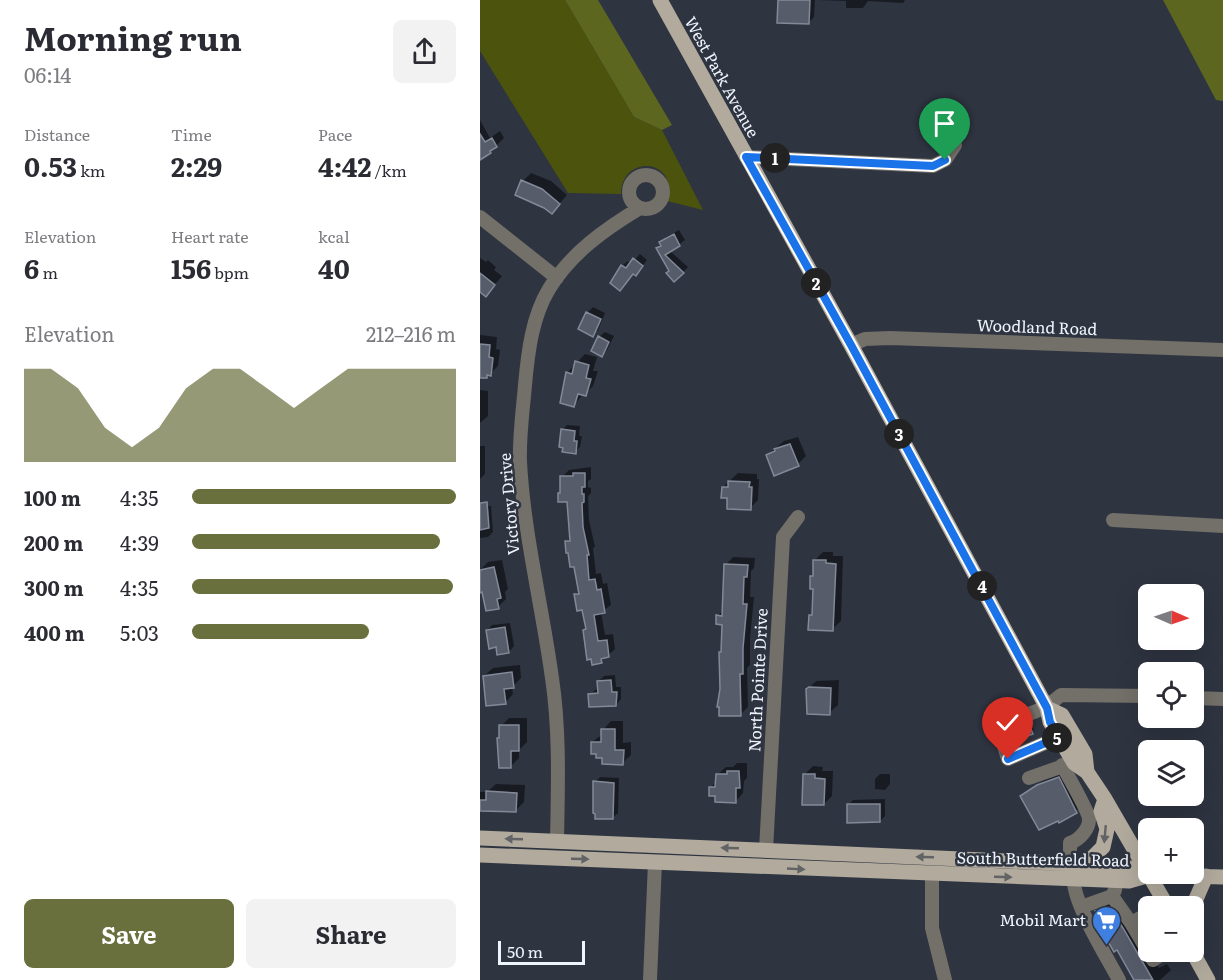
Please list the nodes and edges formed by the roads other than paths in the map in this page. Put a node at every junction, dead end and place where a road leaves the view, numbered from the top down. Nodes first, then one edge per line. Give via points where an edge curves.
1 (660, 0) edge
2 (955, 146) dead end
3 (746, 157) junction
4 (640, 208) dead end
5 (480, 217) edge
6 (557, 278) junction
7 (851, 345) junction
8 (1223, 350) edge
9 (798, 517) dead end
10 (1113, 520) dead end
11 (1223, 526) edge
12 (1138, 696) edge
13 (1204, 698) edge
14 (1223, 699) edge
15 (1047, 708) junction
16 (1059, 737) junction
17 (1068, 764) junction
18 (1087, 772) junction
19 (1029, 778) dead end
20 (1105, 799) junction
21 (480, 838) edge
22 (556, 841) junction
23 (766, 850) junction
24 (480, 855) edge
25 (1138, 856) edge
26 (655, 862) junction
27 (1070, 863) junction
28 (1086, 864) junction
29 (1138, 871) edge
30 (932, 875) junction
31 (1206, 876) joint
32 (1223, 877) edge
33 (1138, 878) edge
34 (1074, 880) junction
35 (1116, 881) junction
36 (1112, 896) junction
37 (1197, 896) edge
38 (1082, 907) junction
39 (1138, 919) edge
40 (1131, 923) junction
41 (1138, 935) edge
42 (1198, 962) edge
43 (651, 980) edge
44 (945, 980) edge
45 (1119, 980) edge
46 (1208, 980) edge

1 - 3 main road, West Park Avenue
2 - 3 street via 945,160 933,166
3 - 7 main road, West Park Avenue
4 - 6 street, Victory Drive via 592,240
5 - 6 street
6 - 22 street, Victory Drive via 539,309 530,342 520,440 527,539 556,710
7 - 8 street, Woodland Road via 865,339 890,338
7 - 15 main road, West Park Avenue
9 - 23 street, North Pointe Drive via 783,537
10 - 11 street
12 - 15 street via 1061,695
13 - 14 street
15 - 16 main road, West Park Avenue
15 - 16 street via 996,721 1008,759
15 - 18 main road, West Park Avenue via 1062,715 1085,754
16 - 17 main road, West Park Avenue
17 - 18 main road, West Park Avenue
17 - 19 street
17 - 27 street via 1089,817 1078,840 1070,843
18 - 20 main road, West Park Avenue
20 - 25 main road, West Park Avenue
20 -> 28 main road via 1101,811 1107,829 1103,847
22 -> 21 main road, South Butterfield Road
23 -> 22 main road, South Butterfield Road
27 -> 23 main road, South Butterfield Road
24 -> 26 main road, South Butterfield Road
26 -> 30 main road, South Butterfield Road
26 - 43 street
27 - 28 main road, South Butterfield Road
28 - 29 main road, South Butterfield Road via 1124,866
30 -> 34 main road, South Butterfield Road
30 - 44 street via 932,928
31 - 32 main road
31 - 37 main road
33 - 35 main road, South Butterfield Road
34 - 35 main road, South Butterfield Road
34 - 38 street
35 - 36 street
36 - 38 street
36 - 40 street
38 - 45 street
39 - 40 street
40 - 41 street
42 - 46 main road

